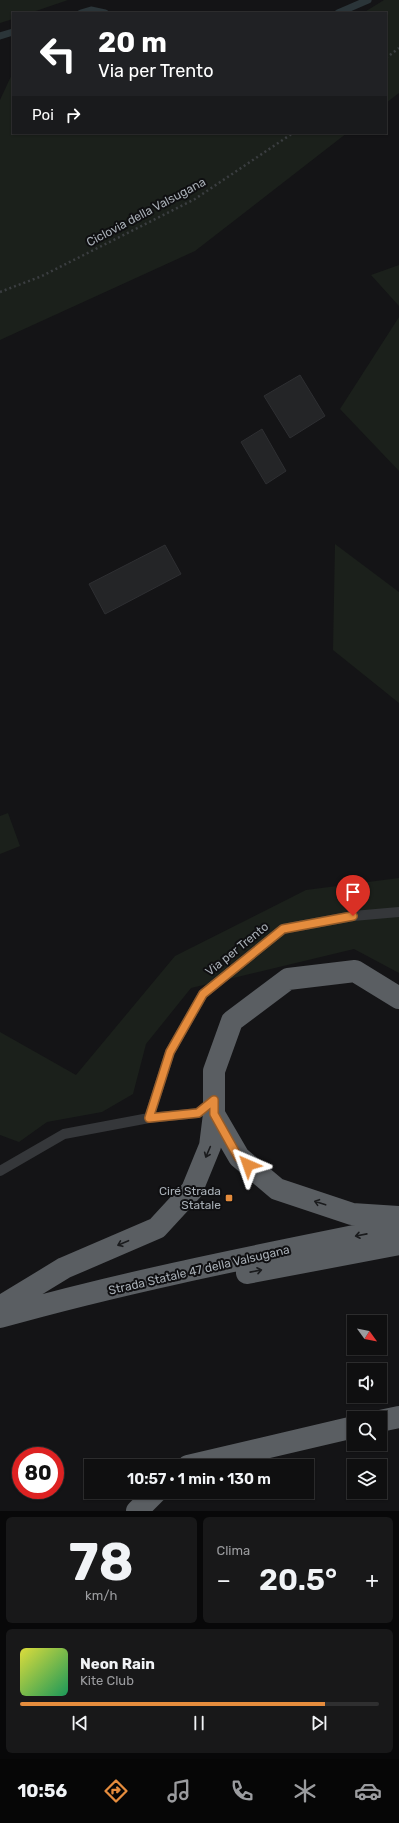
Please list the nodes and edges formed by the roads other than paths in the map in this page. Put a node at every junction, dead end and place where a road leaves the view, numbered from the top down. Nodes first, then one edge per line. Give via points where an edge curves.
1 (399, 912) edge
2 (399, 998) edge
3 (214, 1107) junction
4 (149, 1118) junction
5 (0, 1171) edge
6 (399, 1217) edge
7 (399, 1227) edge
8 (399, 1244) edge
9 (0, 1307) edge
10 (0, 1317) edge
11 (0, 1330) edge
12 (399, 1417) edge
13 (387, 1420) edge
14 (347, 1429) edge
15 (218, 1459) edge
16 (149, 1499) edge
17 (164, 1499) edge
18 (137, 1511) edge
19 (161, 1511) edge

1 - 4 lane, Via per Trento via 353,916 283,929 203,994 170,1052
2 - 3 highway via 355,971 288,979 232,1021 214,1070
3 - 4 lane via 198,1113
6 -> 3 highway via 352,1214 277,1189 238,1157
3 -> 9 highway via 210,1146 192,1190 157,1228 64,1268
4 - 5 lane via 64,1134
7 -> 10 highway, Strada Statale 47 della Valsugana via 266,1254 50,1303
11 -> 8 highway, Strada Statale 47 della Valsugana via 65,1309
12 - 13 highway
14 - 15 highway
16 - 18 highway
17 - 19 highway

